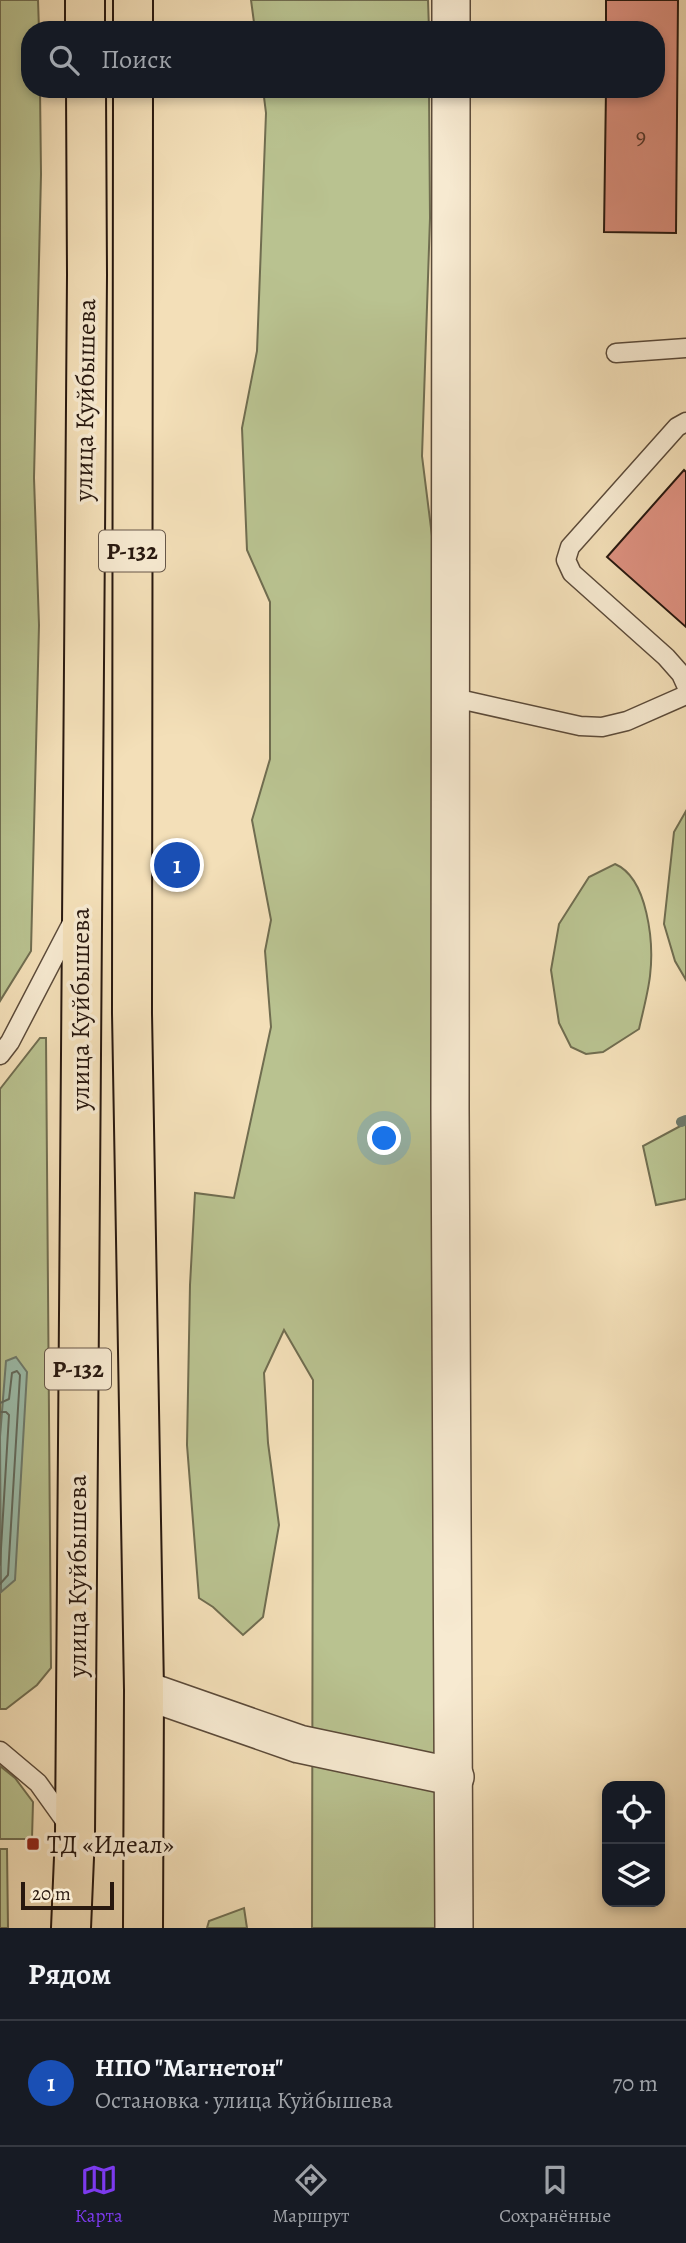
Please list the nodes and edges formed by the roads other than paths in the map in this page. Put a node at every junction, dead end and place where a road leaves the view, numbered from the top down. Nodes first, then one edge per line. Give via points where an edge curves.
1 (85, 0) edge
2 (134, 0) edge
3 (451, 0) edge
4 (85, 21) edge
5 (133, 21) edge
6 (451, 21) edge
7 (86, 98) edge
8 (133, 98) edge
9 (451, 98) edge
10 (686, 348) edge
11 (616, 353) dead end
12 (686, 422) edge
13 (686, 685) edge
14 (686, 695) edge
15 (450, 697) junction
16 (80, 905) junction
17 (0, 1055) edge
18 (144, 1690) junction
19 (0, 1751) edge
20 (455, 1777) junction
21 (75, 1834) junction
22 (71, 1928) edge
23 (143, 1928) edge
24 (454, 1928) edge

1 - 4 highway
2 - 5 highway
3 - 6 street
7 - 16 highway, улица Куйбышева / Р-132
8 - 18 highway, улица Куйбышева / Р-132 via 132,1000
9 - 15 street
10 - 11 lane
12 - 13 lane via 570,547 566,561 572,573 666,657
14 - 15 lane via 602,727
15 - 20 street
16 - 17 lane
16 - 21 highway, улица Куйбышева / Р-132
18 - 20 street via 299,1744
18 - 23 highway, улица Куйбышева / Р-132
19 - 21 lane via 38,1783
20 - 24 street
21 - 22 highway, улица Куйбышева / Р-132

